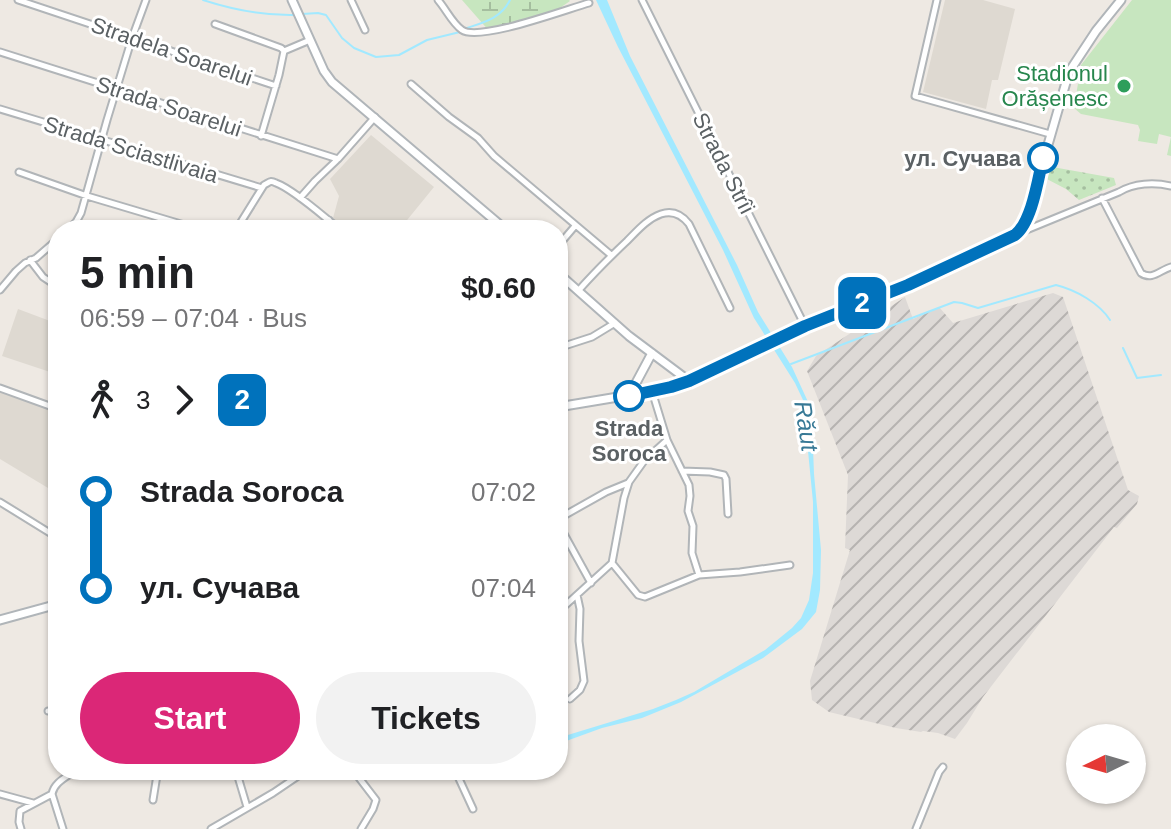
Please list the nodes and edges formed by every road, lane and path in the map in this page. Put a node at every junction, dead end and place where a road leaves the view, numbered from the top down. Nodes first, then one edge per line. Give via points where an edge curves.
1 (18, 0) edge
2 (146, 0) edge
3 (292, 0) edge
4 (351, 0) edge
5 (438, 0) edge
6 (642, 0) edge
7 (937, 0) edge
8 (1121, 0) edge
9 (589, 3) dead end
10 (215, 24) dead end
11 (365, 30) dead end
12 (132, 38) junction
13 (310, 40) junction
14 (284, 51) junction
15 (0, 52) edge
16 (411, 84) dead end
17 (276, 86) junction
18 (116, 89) junction
19 (0, 109) edge
20 (375, 117) junction
21 (1050, 134) junction
22 (261, 136) junction
23 (101, 139) junction
24 (338, 159) junction
25 (19, 172) dead end
26 (1171, 186) edge
27 (262, 188) junction
28 (87, 196) junction
29 (300, 198) junction
30 (1102, 198) junction
31 (77, 220) edge
32 (167, 220) edge
33 (242, 220) edge
34 (329, 220) edge
35 (494, 220) edge
36 (575, 226) junction
37 (1018, 233) junction
38 (568, 234) edge
39 (48, 248) edge
40 (611, 255) junction
41 (30, 260) junction
42 (1171, 267) edge
43 (48, 280) edge
44 (568, 282) edge
45 (0, 289) edge
46 (578, 291) junction
47 (730, 308) dead end
48 (615, 323) junction
49 (805, 326) junction
50 (568, 345) edge
51 (652, 353) junction
52 (689, 381) junction
53 (0, 388) edge
54 (652, 391) junction
55 (629, 396) junction
56 (48, 405) edge
57 (568, 405) edge
58 (667, 440) junction
59 (682, 471) junction
60 (629, 482) junction
61 (0, 502) edge
62 (728, 514) dead end
63 (568, 515) edge
64 (48, 532) edge
65 (568, 540) edge
66 (612, 563) junction
67 (790, 565) dead end
68 (699, 575) junction
69 (591, 583) junction
70 (577, 595) junction
71 (568, 603) edge
72 (48, 607) edge
73 (0, 620) edge
74 (570, 699) dead end
75 (943, 767) dead end
76 (61, 780) edge
77 (156, 780) edge
78 (239, 780) edge
79 (292, 780) edge
80 (361, 780) edge
81 (460, 780) edge
82 (0, 794) edge
83 (52, 794) junction
84 (153, 800) dead end
85 (33, 803) junction
86 (247, 807) junction
87 (473, 809) dead end
88 (21, 829) edge
89 (63, 829) edge
90 (211, 829) edge
91 (361, 829) edge
92 (916, 829) edge

1 - 12 street, Stradela Soarelui
2 - 12 street
3 - 13 main road
4 - 11 street
5 - 9 street via 462,30 477,33
6 - 49 street, Strada Strîi
7 - 21 street via 915,96
8 - 21 main road via 1074,63
10 - 14 street
12 - 17 street, Stradela Soarelui
12 - 18 street
13 - 14 street
13 - 20 main road via 332,82
14 - 17 street
15 - 18 street, Strada Soarelui
16 - 36 street
17 - 22 street, Stradela Soarelui
18 - 22 street, Strada Soarelui
18 - 23 street
19 - 23 street, Strada Sciastlivaia
20 - 24 street
20 - 35 main road
21 - 37 main road
22 - 24 street, Strada Soarelui
23 - 27 street, Strada Sciastlivaia
23 - 28 street
24 - 29 street
25 - 28 street
26 - 30 street via 1128,186
27 - 29 street, Strada Sciastlivaia via 274,182
27 - 33 street
28 - 31 street
28 - 32 street
29 - 34 street
30 - 37 street
30 - 42 street via 1141,273 1147,277
36 - 38 street
36 - 40 street
37 - 49 main road
39 - 41 street
40 - 46 street
40 - 47 street via 659,215 680,215
41 - 43 street
41 - 45 street
44 - 46 main road
46 - 48 main road
48 - 50 street
48 - 51 main road
49 - 52 main road
51 - 52 main road
51 - 55 main road
52 - 54 main road
53 - 56 street
54 - 55 main road
54 - 58 street
55 - 57 main road
58 - 59 street
58 - 60 street
59 - 62 street via 724,475
59 - 68 street via 690,492 692,553
60 - 63 street
60 - 66 street
61 - 64 street
65 - 69 street
66 - 68 street via 642,597
66 - 69 street
67 - 68 street
69 - 70 street
70 - 71 street
70 - 74 street via 584,681
72 - 73 main road
75 - 92 street
76 - 83 street
77 - 84 street
78 - 86 street
79 - 86 street
80 - 91 street via 376,800
81 - 87 street
82 - 85 street
83 - 85 street
83 - 89 street
85 - 88 street via 20,812
86 - 90 street

